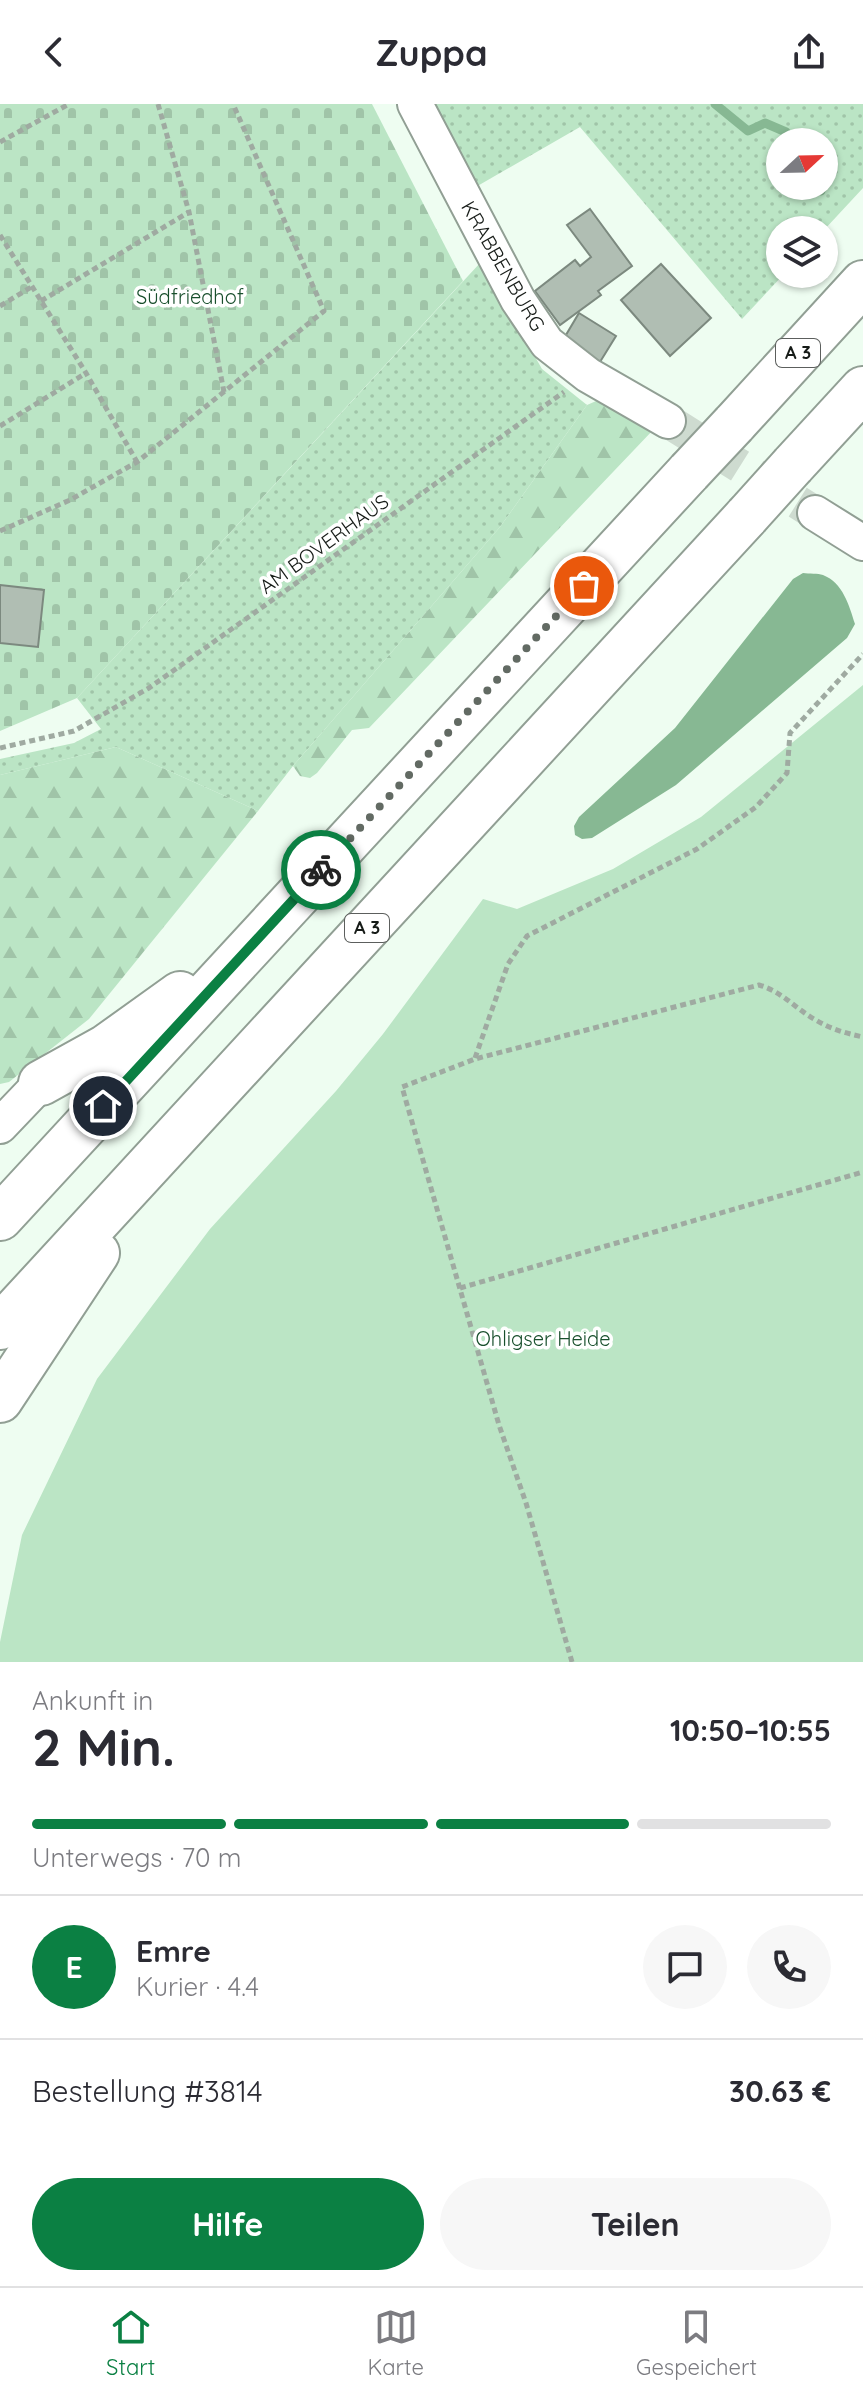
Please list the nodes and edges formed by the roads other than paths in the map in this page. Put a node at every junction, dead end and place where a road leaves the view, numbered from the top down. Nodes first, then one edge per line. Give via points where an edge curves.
1 (415, 104) edge
2 (863, 283) edge
3 (863, 389) edge
4 (668, 421) tunnel mouth
5 (815, 513) tunnel mouth
6 (863, 543) edge
7 (331, 859) junction
8 (41, 1083) joint
9 (0, 1126) edge
10 (169, 1144) junction
11 (0, 1218) edge
12 (0, 1327) edge
13 (0, 1400) edge

1 - 4 lane, KRABBENBURG via 518,300 547,343 588,375
2 - 7 highway, A 3, bridge
3 - 10 highway, A 3, bridge
5 - 6 lane
7 - 8 highway via 164,1007
7 - 11 highway, A 3
8 - 9 lane
10 - 12 highway, A 3
10 - 13 highway

